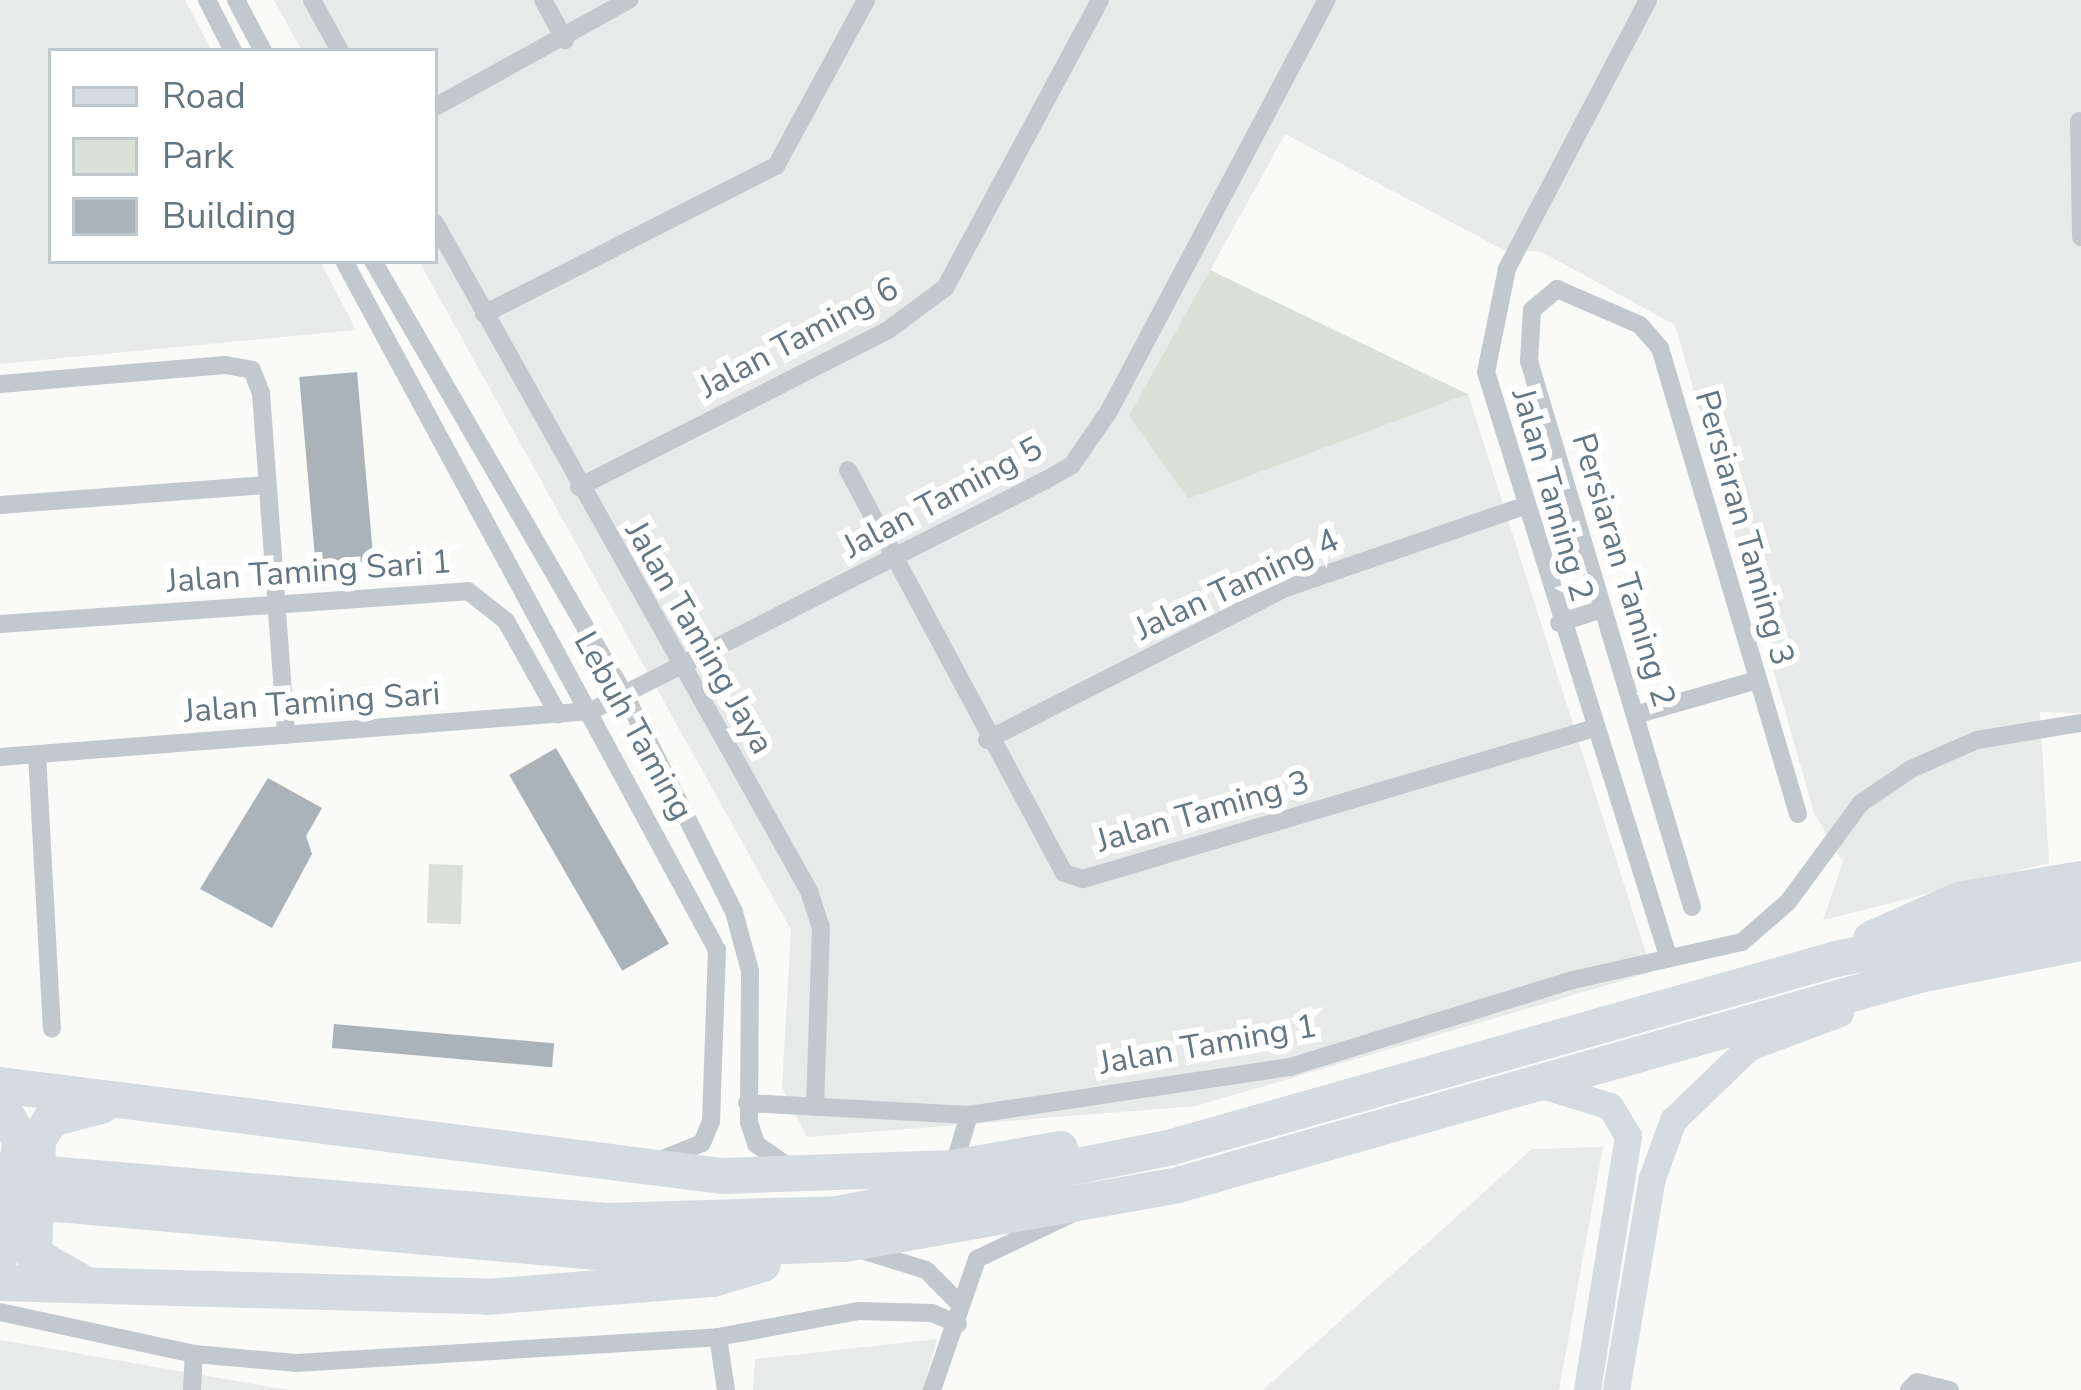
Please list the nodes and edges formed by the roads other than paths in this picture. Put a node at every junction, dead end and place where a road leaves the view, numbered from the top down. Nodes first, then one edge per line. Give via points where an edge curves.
1 (207, 0) edge
2 (236, 0) edge
3 (311, 0) edge
4 (543, 0) edge
5 (629, 0) edge
6 (866, 0) edge
7 (1100, 0) edge
8 (1327, 0) edge
9 (1648, 0) edge
10 (565, 40) junction
11 (231, 48) edge
12 (261, 48) edge
13 (338, 48) edge
14 (438, 105) edge
15 (2079, 122) edge
16 (438, 229) edge
17 (2081, 237) edge
18 (346, 264) edge
19 (375, 264) edge
20 (1585, 295) joint
21 (484, 314) junction
22 (0, 384) edge
23 (848, 470) dead end
24 (267, 485) junction
25 (579, 487) junction
26 (0, 506) edge
27 (1521, 507) junction
28 (893, 558) junction
29 (276, 603) junction
30 (1602, 609) junction
31 (1559, 623) junction
32 (0, 624) edge
33 (681, 669) junction
34 (1757, 680) junction
35 (626, 699) junction
36 (591, 711) junction
37 (558, 714) junction
38 (1635, 715) junction
39 (2081, 723) edge
40 (1591, 729) junction
41 (286, 735) junction
42 (987, 740) junction
43 (38, 754) junction
44 (0, 757) edge
45 (1798, 814) dead end
46 (2081, 879) edge
47 (1692, 907) dead end
48 (2081, 910) edge
49 (2081, 943) edge
50 (1668, 956) junction
51 (1837, 959) junction
52 (1919, 975) junction
53 (52, 1028) dead end
54 (1526, 1081) junction
55 (0, 1085) edge
56 (0, 1103) edge
57 (150, 1103) junction
58 (747, 1103) junction
59 (815, 1106) junction
60 (969, 1115) junction
61 (1172, 1147) junction
62 (593, 1167) junction
63 (953, 1168) junction
64 (0, 1170) edge
65 (817, 1175) junction
66 (143, 1198) junction
67 (0, 1199) edge
68 (1086, 1205) junction
69 (845, 1244) junction
70 (800, 1248) junction
71 (0, 1257) edge
72 (0, 1283) edge
73 (128, 1291) junction
74 (957, 1301) junction
75 (0, 1312) edge
76 (958, 1324) junction
77 (718, 1337) junction
78 (194, 1354) junction
79 (1913, 1386) edge
80 (192, 1390) edge
81 (726, 1390) edge
82 (932, 1390) edge
83 (1587, 1390) edge
84 (1616, 1390) edge
85 (1950, 1390) edge

1 - 11 street
2 - 12 street
3 - 13 street
4 - 10 street
5 - 10 street
6 - 21 street via 776,166
7 - 25 street, Jalan Taming 6 via 945,288 888,330
8 - 28 street, Jalan Taming 5 via 1081,454
9 - 27 street, Jalan Taming 2 via 1493,304 1488,389
10 - 14 street
15 - 17 street
16 - 21 street, Jalan Taming Jaya
18 - 36 street, Lebuh Taming
19 - 35 street, Lebuh Taming
20 - 30 street, Persiaran Taming 2 via 1543,297 1524,338
20 - 34 street, Persiaran Taming 3 via 1651,332 1660,348
21 - 25 street, Jalan Taming Jaya
22 - 24 street via 252,370
23 - 28 street, Jalan Taming 3
24 - 26 street
24 - 29 street
25 - 33 street, Jalan Taming Jaya
27 - 31 street, Jalan Taming 2
27 - 42 street, Jalan Taming 4 via 1283,589
28 - 33 street, Jalan Taming 5
28 - 42 street, Jalan Taming 3
29 - 32 street, Jalan Taming Sari 1
29 - 37 street, Jalan Taming Sari 1 via 468,591 506,622
29 - 41 street
30 - 31 street
30 - 38 street, Persiaran Taming 2
31 - 40 street, Jalan Taming 2
33 - 35 street, Jalan Taming 5
33 - 59 street, Jalan Taming Jaya via 821,927
34 - 38 street
34 - 45 street, Persiaran Taming 3
35 - 36 street, Jalan Taming Sari
35 - 58 street, Lebuh Taming via 746,938
36 - 37 street, Jalan Taming Sari
36 - 62 street, Lebuh Taming via 708,925 720,972 715,1100 702,1143 680,1157
37 - 41 street, Jalan Taming Sari
38 - 47 street, Persiaran Taming 2
39 - 50 street, Jalan Taming 1 via 1976,740 1911,769 1861,803 1766,925 1742,942
40 - 42 street, Jalan Taming 3 via 1083,879 1047,856
40 - 50 street, Jalan Taming 2
41 - 43 street, Jalan Taming Sari
43 - 44 street, Jalan Taming Sari
43 - 53 street
46 - 51 highway via 1910,916
48 - 51 highway
49 - 52 highway
50 - 60 street, Jalan Taming 1 via 1290,1066
51 - 61 highway
52 - 54 highway
52 - 84 main road via 1749,1047 1719,1066 1673,1120 1652,1178
54 - 68 highway
54 - 83 main road via 1610,1106 1628,1136
55 - 57 highway
56 - 71 highway via 20,1139 13,1229
57 - 62 highway
57 - 73 highway via 70,1108 38,1140 34,1255 75,1281
58 - 59 street, Jalan Taming 1
58 - 65 street, Lebuh Taming via 755,1144
59 - 60 street, Jalan Taming 1
60 - 63 street
61 - 63 highway via 1080,1146
61 - 66 highway via 951,1198 714,1221
62 - 65 highway
63 - 65 highway
64 - 66 highway
66 - 67 highway
66 - 70 highway via 606,1253
68 - 69 highway
68 - 74 street via 1048,1232 977,1259
69 - 70 highway
69 - 74 street via 926,1270
70 - 73 highway via 713,1279 487,1297
72 - 73 highway
74 - 76 street
75 - 78 street
76 - 77 street via 898,1309
76 - 82 street
77 - 78 street via 372,1361
77 - 81 street
78 - 80 street
79 - 85 street

